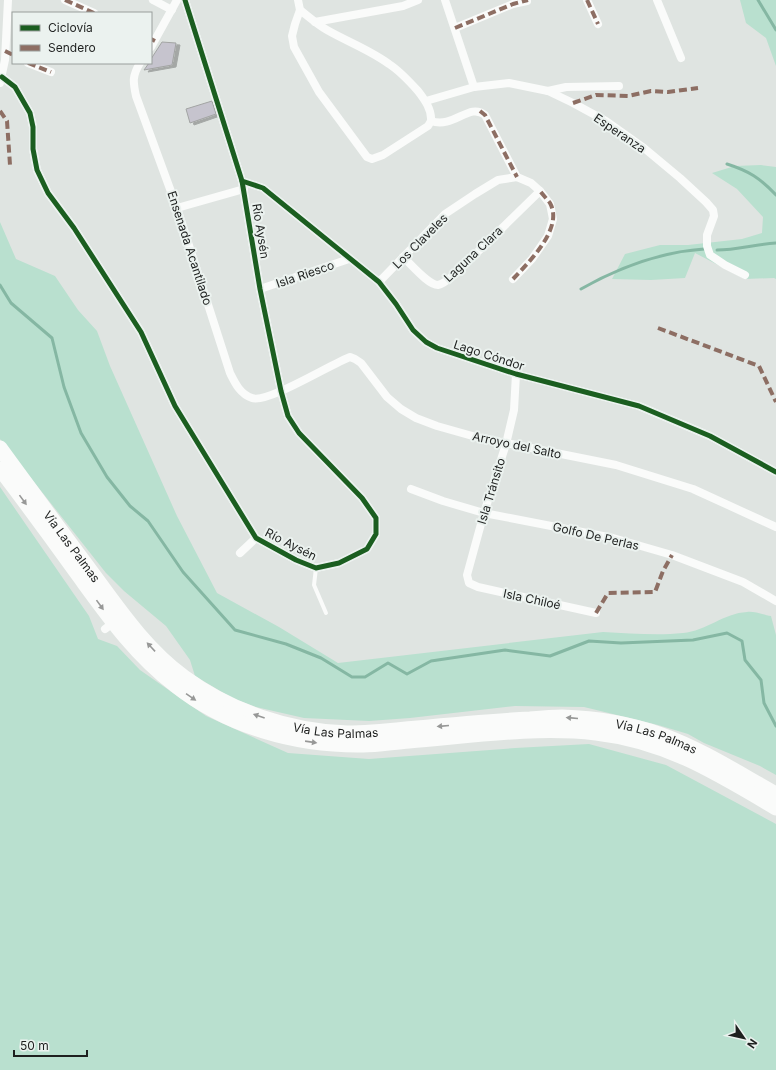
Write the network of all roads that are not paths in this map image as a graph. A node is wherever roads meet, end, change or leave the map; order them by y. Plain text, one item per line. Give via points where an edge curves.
1 (8, 0) edge
2 (65, 0) edge
3 (153, 0) edge
4 (177, 0) edge
5 (185, 0) edge
6 (298, 0) edge
7 (418, 0) edge
8 (445, 0) edge
9 (587, 0) edge
10 (657, 0) edge
11 (527, 1) edge
12 (172, 10) junction
13 (300, 10) junction
14 (92, 12) edge
15 (312, 20) junction
16 (598, 24) dead end
17 (455, 28) junction
18 (152, 42) edge
19 (3, 56) edge
20 (681, 58) dead end
21 (31, 64) edge
22 (139, 64) edge
23 (51, 72) dead end
24 (1, 80) edge
25 (619, 86) dead end
26 (474, 87) junction
27 (548, 91) junction
28 (426, 101) junction
29 (431, 121) junction
30 (517, 177) junction
31 (243, 185) junction
32 (540, 191) junction
33 (177, 208) junction
34 (403, 257) junction
35 (349, 259) junction
36 (745, 275) dead end
37 (513, 279) dead end
38 (379, 282) junction
39 (260, 289) junction
40 (516, 374) junction
41 (281, 391) junction
42 (506, 444) junction
43 (0, 448) edge
44 (0, 468) edge
45 (776, 472) edge
46 (411, 489) dead end
47 (484, 513) junction
48 (776, 528) edge
49 (256, 538) junction
50 (240, 553) dead end
51 (316, 568) junction
52 (469, 583) joint
53 (776, 601) edge
54 (326, 613) dead end
55 (596, 613) dead end
56 (734, 772) junction
57 (776, 788) edge
58 (776, 794) edge
59 (776, 808) edge

1 - 19 street
2 - 14 street
3 - 12 street
4 - 12 street
5 - 31 street, Río Aysén
6 - 13 street
7 - 15 street via 403,6
8 - 17 street
9 - 16 street
10 - 20 street
11 - 17 street via 513,4
12 - 18 street
13 - 15 street
13 - 29 street via 292,36 294,47 319,92 367,157 372,159 383,155 428,126
15 - 28 street via 390,64
17 - 26 street
19 - 24 street
21 - 23 street
22 - 33 street, Ensenada Acantilado via 134,72 136,96
24 - 49 street, Río Aysén via 15,87 30,113 37,170 48,193 74,228 141,332 175,406
25 - 27 street via 566,87
26 - 27 street, Esperanza via 509,83
26 - 28 street, Esperanza
27 - 36 street, Esperanza via 606,121 644,148 706,202 713,210 714,216 707,234 710,255
28 - 29 street via 432,116
29 - 30 street via 438,124 446,123 473,111 480,111 485,115
30 - 32 street via 531,183
30 - 34 street, Los Claveles via 498,180 445,214
31 - 33 street
31 - 35 street, Lago Cóndor via 263,188
31 - 39 street, Río Aysén
32 - 34 street, Laguna Clara via 446,282 438,285 430,283
32 - 37 street via 550,204 553,219 548,236 532,259
33 - 41 street, Ensenada Acantilado via 230,373 237,387 252,398 262,399
34 - 38 street, Los Claveles
35 - 38 street, Lago Cóndor
35 - 39 street, Isla Riesco
38 - 40 street, Lago Cóndor via 413,330 426,342
39 - 41 street, Río Aysén
40 - 42 street, Isla Tránsito via 514,410
40 - 45 street, Lago Cóndor via 639,406 710,436
41 - 42 street, Arroyo del Salto via 350,357 361,363 387,397 416,418
41 - 51 street, Río Aysén via 288,416 299,433 362,498 376,518 376,534 367,549 338,563
42 - 47 street, Isla Tránsito
42 - 48 street, Arroyo del Salto via 616,465 692,489
56 -> 43 highway, Vía Las Palmas via 666,737 611,722 562,717 348,733 286,724 231,705 182,676 153,650
44 -> 59 highway, Vía Las Palmas via 109,626 176,686 227,717 262,731 316,743 366,745 505,732 596,733 638,741 677,754
46 - 47 street, Golfo De Perlas
47 - 52 street, Isla Tránsito via 467,575
47 - 53 street, Golfo De Perlas via 613,538 672,555 743,582
49 - 50 street, Río Aysén
49 - 51 street, Río Aysén
51 - 54 lane via 314,585
52 - 55 street, Isla Chiloé
56 - 57 highway
56 - 58 highway, Vía Las Palmas

